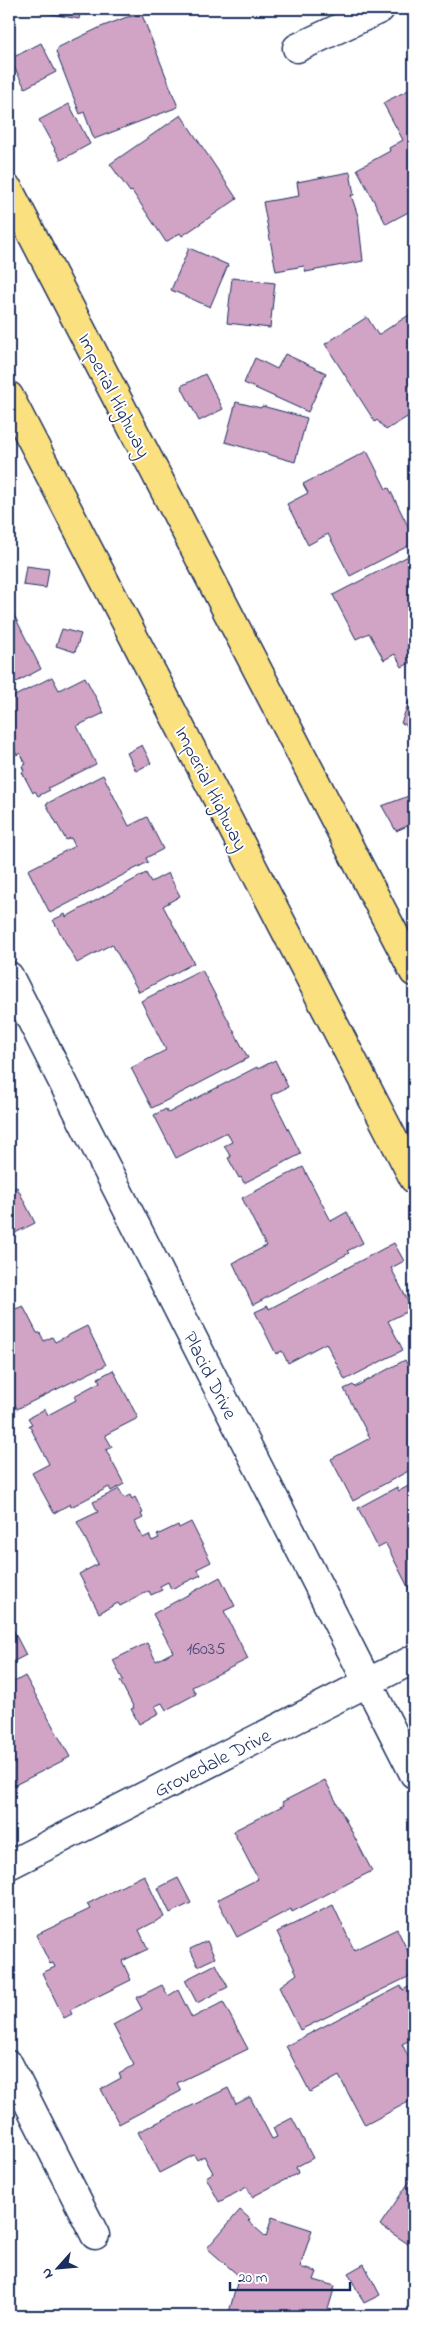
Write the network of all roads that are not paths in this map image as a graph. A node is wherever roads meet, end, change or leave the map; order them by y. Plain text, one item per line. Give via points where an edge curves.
1 (380, 9) edge
2 (296, 48) dead end
3 (9, 190) edge
4 (9, 396) edge
5 (414, 972) edge
6 (9, 976) edge
7 (414, 1179) edge
8 (414, 1659) edge
9 (368, 1683) junction
10 (414, 1774) edge
11 (9, 1866) edge
12 (9, 2065) edge
13 (96, 2235) dead end

1 - 2 street
3 - 5 main road, Imperial Highway
4 - 7 main road, Imperial Highway
6 - 9 street, Placid Drive
8 - 9 street, Grovedale Drive
9 - 10 street, Placid Drive
9 - 11 street, Grovedale Drive
12 - 13 street

